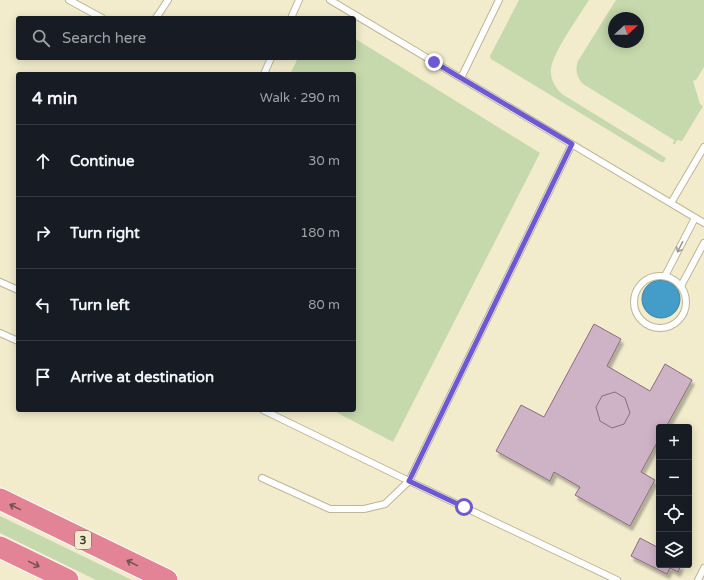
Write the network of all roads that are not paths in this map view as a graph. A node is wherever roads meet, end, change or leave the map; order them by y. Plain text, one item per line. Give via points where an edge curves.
1 (69, 0) edge
2 (168, 0) edge
3 (299, 0) edge
4 (330, 0) edge
5 (499, 0) edge
6 (98, 16) edge
7 (157, 16) edge
8 (292, 16) edge
9 (270, 60) edge
10 (265, 72) edge
11 (461, 78) junction
12 (572, 144) junction
13 (704, 147) edge
14 (671, 203) junction
15 (695, 218) junction
16 (704, 223) edge
17 (704, 243) edge
18 (665, 276) junction
19 (0, 282) edge
20 (681, 286) junction
21 (16, 289) edge
22 (0, 333) edge
23 (16, 340) edge
24 (267, 412) edge
25 (262, 478) dead end
26 (409, 481) junction
27 (0, 500) edge
28 (0, 547) edge
29 (704, 568) edge
30 (68, 580) edge
31 (167, 580) edge
32 (617, 580) edge
33 (698, 580) edge

1 - 6 lane
2 - 7 lane
3 - 8 lane
4 - 11 lane
5 - 11 lane
9 - 10 lane
11 - 12 lane
12 - 14 lane
12 - 26 lane
13 - 14 lane
14 - 15 lane
15 - 16 lane
15 -> 18 lane
17 - 20 lane
18 - 20 lane
18 - 20 lane via 654,276 645,280 635,294 636,311 646,324 662,328 678,322 686,308
19 - 21 lane
22 - 23 lane
24 - 26 lane
25 - 26 lane via 330,509 364,509 385,504
26 - 32 lane
31 -> 27 highway, 3
28 -> 30 highway
29 - 33 lane

